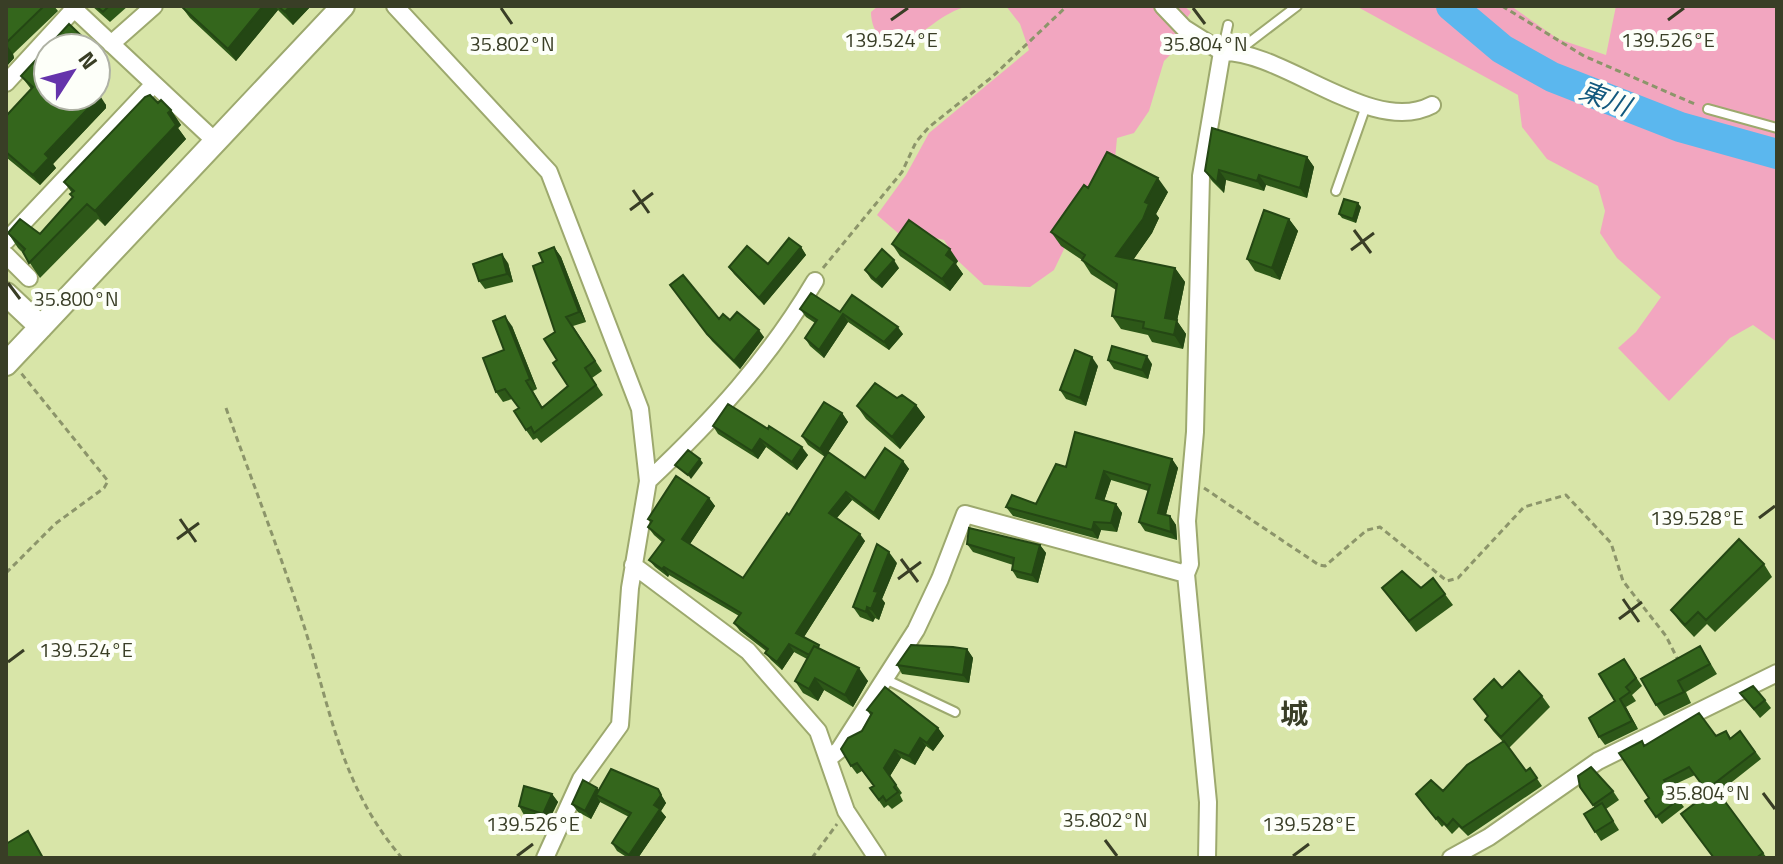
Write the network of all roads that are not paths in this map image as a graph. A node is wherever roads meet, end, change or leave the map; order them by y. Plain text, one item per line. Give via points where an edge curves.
1 (154, 6) edge
2 (343, 6) edge
3 (395, 6) edge
4 (1163, 6) edge
5 (1297, 6) edge
6 (72, 7) edge
7 (1228, 25) dead end
8 (98, 32) edge
9 (112, 43) edge
10 (112, 45) edge
11 (1230, 51) junction
12 (6, 83) edge
13 (153, 85) junction
14 (1366, 105) junction
15 (1432, 105) dead end
16 (1708, 109) road end
17 (1777, 128) edge
18 (215, 141) junction
19 (1336, 191) dead end
20 (6, 241) edge
21 (6, 255) edge
22 (29, 278) edge
23 (815, 281) road end
24 (6, 294) edge
25 (41, 327) junction
26 (8, 362) edge
27 (648, 481) junction
28 (633, 565) junction
29 (1186, 574) junction
30 (1777, 673) edge
31 (885, 679) junction
32 (955, 712) dead end
33 (829, 758) junction
34 (545, 858) edge
35 (877, 858) edge
36 (1207, 858) edge
37 (1451, 858) edge

1 - 9 street
2 - 18 street
3 - 27 street via 549,172 640,409
4 - 11 street via 1184,28
5 - 11 lane
6 - 8 street
6 - 12 street
7 - 11 lane
10 - 13 street
11 - 14 street
11 - 29 street via 1201,176
13 - 18 street
13 - 20 street
14 - 15 street via 1403,112
14 - 19 lane
16 - 17 lane
18 - 25 street
21 - 22 street
23 - 27 street via 755,372
24 - 25 street
25 - 26 street
27 - 28 street
28 - 33 street via 748,651 818,731
28 - 34 street via 620,725 581,779
29 - 31 street via 965,514 922,617
29 - 36 street via 1208,802
30 - 37 street via 1598,761
31 - 32 lane
31 - 33 street
33 - 35 street via 846,811

